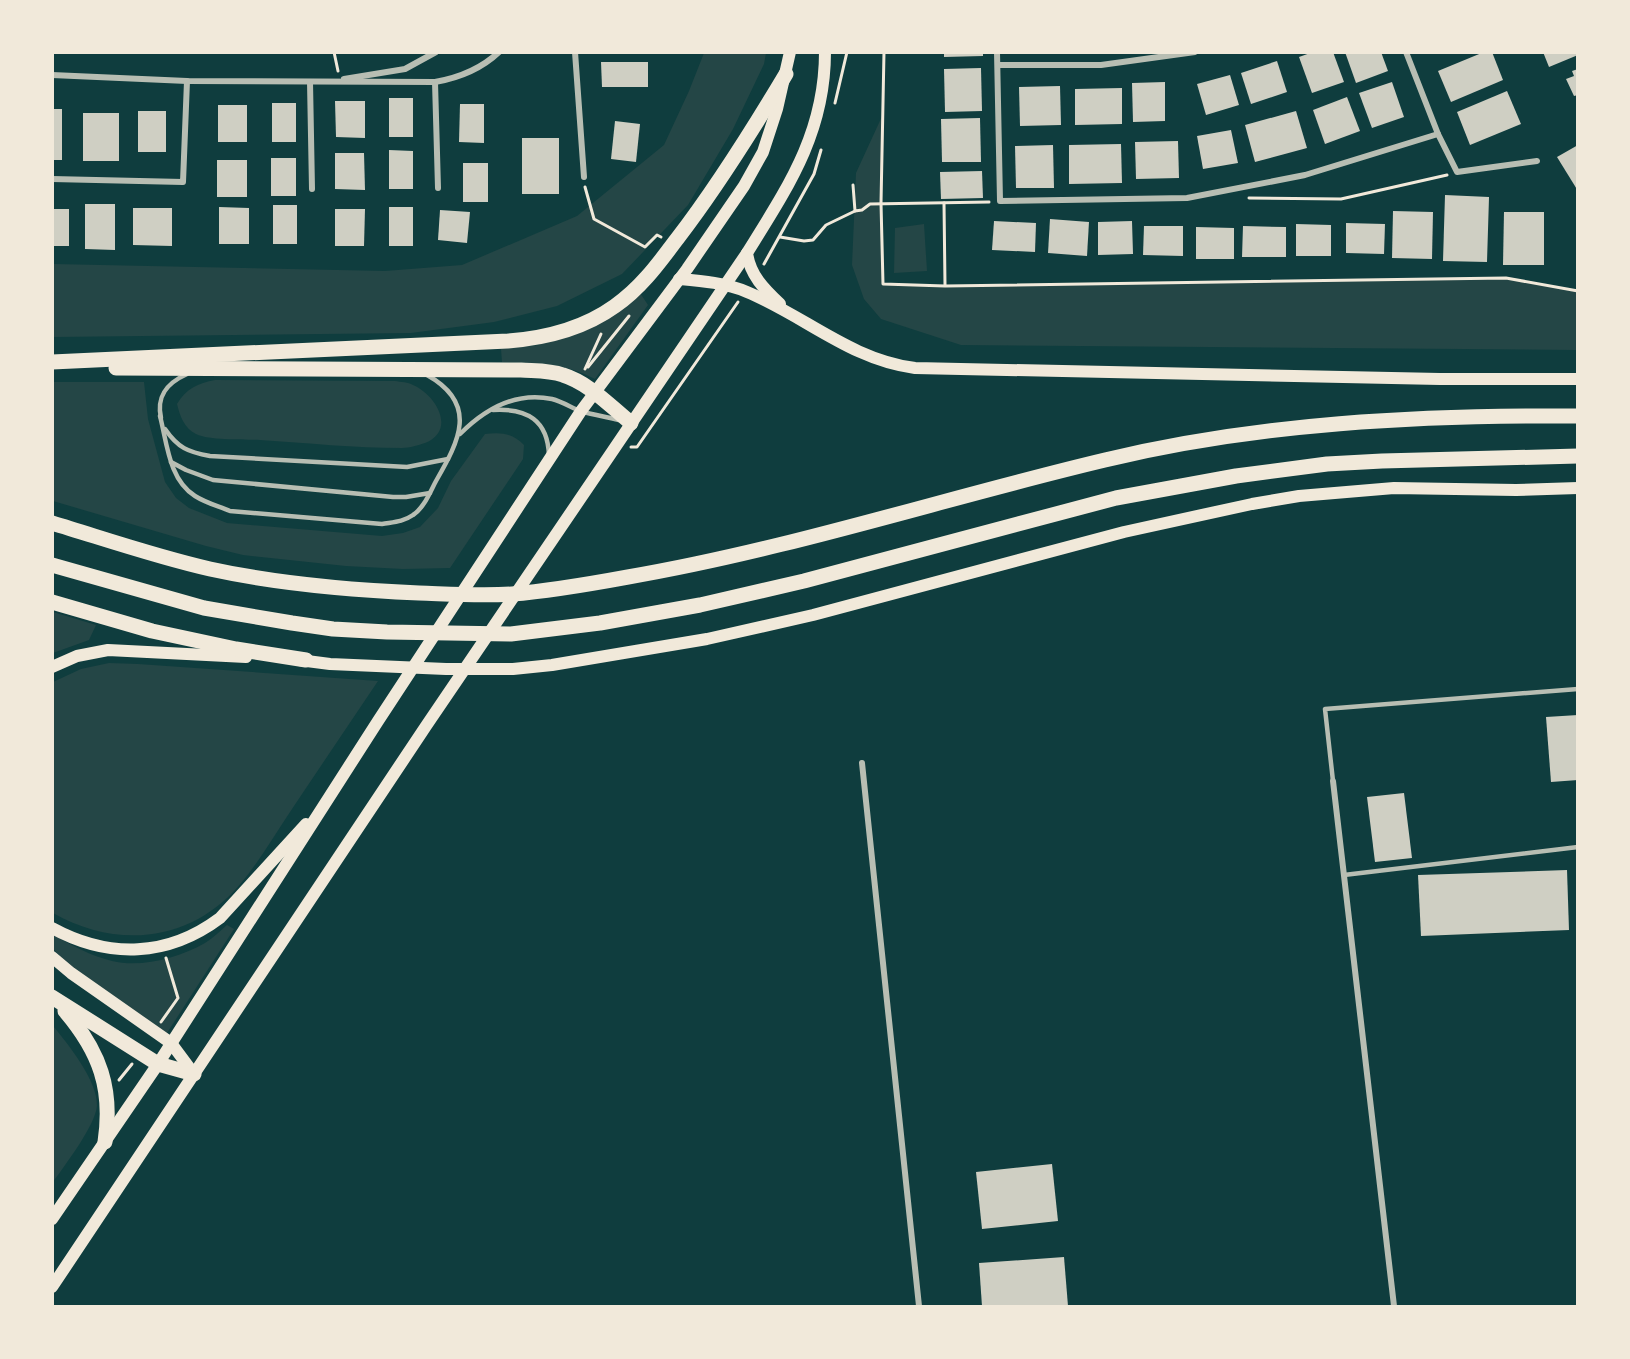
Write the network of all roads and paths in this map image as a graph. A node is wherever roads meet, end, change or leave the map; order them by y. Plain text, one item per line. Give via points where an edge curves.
1 (334, 52) edge
2 (436, 52) edge
3 (499, 52) edge
4 (576, 52) edge
5 (790, 52) edge
6 (825, 52) edge
7 (884, 52) edge
8 (997, 52) edge
9 (1196, 52) edge
10 (1406, 52) edge
11 (998, 65) junction
12 (786, 74) junction
13 (52, 75) edge
14 (339, 79) junction
15 (187, 81) junction
16 (310, 82) junction
17 (435, 82) junction
18 (1438, 134) junction
19 (1537, 161) dead end
20 (1457, 172) junction
21 (584, 177) joint
22 (52, 179) edge
23 (853, 185) dead end
24 (438, 188) dead end
25 (312, 189) dead end
26 (1246, 198) dead end
27 (1000, 201) junction
28 (881, 203) junction
29 (944, 203) junction
30 (855, 211) junction
31 (779, 237) dead end
32 (665, 239) dead end
33 (747, 253) junction
34 (679, 279) junction
35 (725, 286) junction
36 (945, 286) junction
37 (1578, 291) edge
38 (790, 312) junction
39 (605, 313) junction
40 (52, 362) edge
41 (52, 368) edge
42 (198, 369) junction
43 (417, 370) junction
44 (1578, 379) edge
45 (579, 381) junction
46 (595, 394) junction
47 (488, 410) junction
48 (581, 411) junction
49 (160, 416) junction
50 (1578, 416) edge
51 (631, 423) junction
52 (459, 435) junction
53 (1578, 456) edge
54 (448, 459) junction
55 (171, 462) junction
56 (547, 464) junction
57 (1578, 488) edge
58 (430, 493) junction
59 (52, 523) edge
60 (52, 565) edge
61 (52, 602) edge
62 (306, 660) junction
63 (52, 667) edge
64 (1578, 689) edge
65 (862, 762) dead end
66 (1333, 781) joint
67 (329, 798) junction
68 (1578, 847) edge
69 (1344, 875) junction
70 (52, 928) edge
71 (163, 947) junction
72 (52, 957) edge
73 (52, 998) edge
74 (154, 1031) junction
75 (171, 1043) junction
76 (139, 1053) junction
77 (158, 1064) junction
78 (194, 1074) junction
79 (105, 1085) junction
80 (105, 1142) junction
81 (52, 1219) edge
82 (52, 1287) edge
83 (919, 1306) edge
84 (1394, 1306) edge

1 - 14 path
2 - 14 street via 405,69
3 - 17 street via 470,72
4 - 21 street
5 - 12 main road
6 - 33 main road via 825,76 816,123 806,151
7 - 28 path
8 - 11 street
9 - 11 street via 1101,65
10 - 18 street
11 - 27 street
12 - 34 main road via 763,152
12 - 39 highway via 675,241 638,286
13 - 15 street
14 - 16 street
15 - 16 street
15 - 22 street via 183,182
16 - 17 street
16 - 25 street
17 - 24 street
18 - 20 street
18 - 27 street via 1305,175 1187,198
19 - 20 street
20 - 26 path via 1341,199
21 - 32 path via 594,219 645,247 657,235
23 - 30 path
27 - 29 path
28 - 29 path
28 - 30 path
28 - 36 path via 883,284
29 - 36 path
30 - 31 path via 826,225 813,240
33 - 35 main road
33 - 38 main road via 756,278
34 - 35 main road
34 - 46 main road
35 - 38 main road via 746,291
35 - 51 main road
36 - 37 path via 1506,278
38 - 44 main road via 864,355 915,368 1440,380
39 - 40 highway via 553,335 531,339
39 - 45 path via 608,318
41 - 42 highway
42 - 43 highway
42 - 49 lane via 170,383 161,395
43 - 45 highway via 547,372
43 - 52 lane via 434,379 457,405 462,420
45 - 46 highway
46 - 48 main road
46 - 51 highway
47 - 48 lane via 517,398 535,397 553,399
47 - 52 lane
47 - 56 lane via 505,409 532,416 546,438
48 - 51 lane
48 - 56 main road
49 - 54 lane via 175,442 190,452 210,456 407,467
49 - 55 lane
50 - 59 highway via 1323,424 1230,436 1107,459 795,543 692,566 509,594 388,592 298,584 212,569
51 - 78 main road
52 - 54 lane
53 - 60 highway via 1382,460 1236,476 1116,498 711,602 511,634 387,632 292,623 204,609
54 - 58 lane
55 - 58 lane via 213,480 393,497
55 - 58 lane via 185,489 230,511 382,524 413,515
56 - 67 main road
57 - 62 main road via 1394,488 1252,504 1124,532 803,618 697,641 552,665 446,669
61 - 62 highway via 152,631
62 - 63 main road via 125,649 92,652
64 - 66 lane via 1325,709
65 - 83 street
66 - 69 street
67 - 71 main road via 220,918 191,937
67 - 75 main road
68 - 69 lane
69 - 84 street
70 - 71 main road via 76,939 131,951
71 - 74 path via 178,998
72 - 74 main road
73 - 76 highway
73 - 79 highway via 87,1042
74 - 75 main road
75 - 77 main road
75 - 78 main road
76 - 77 highway
76 - 79 path via 121,1079
77 - 78 highway
77 - 80 main road
78 - 82 main road
79 - 80 highway via 109,1111
80 - 81 main road

